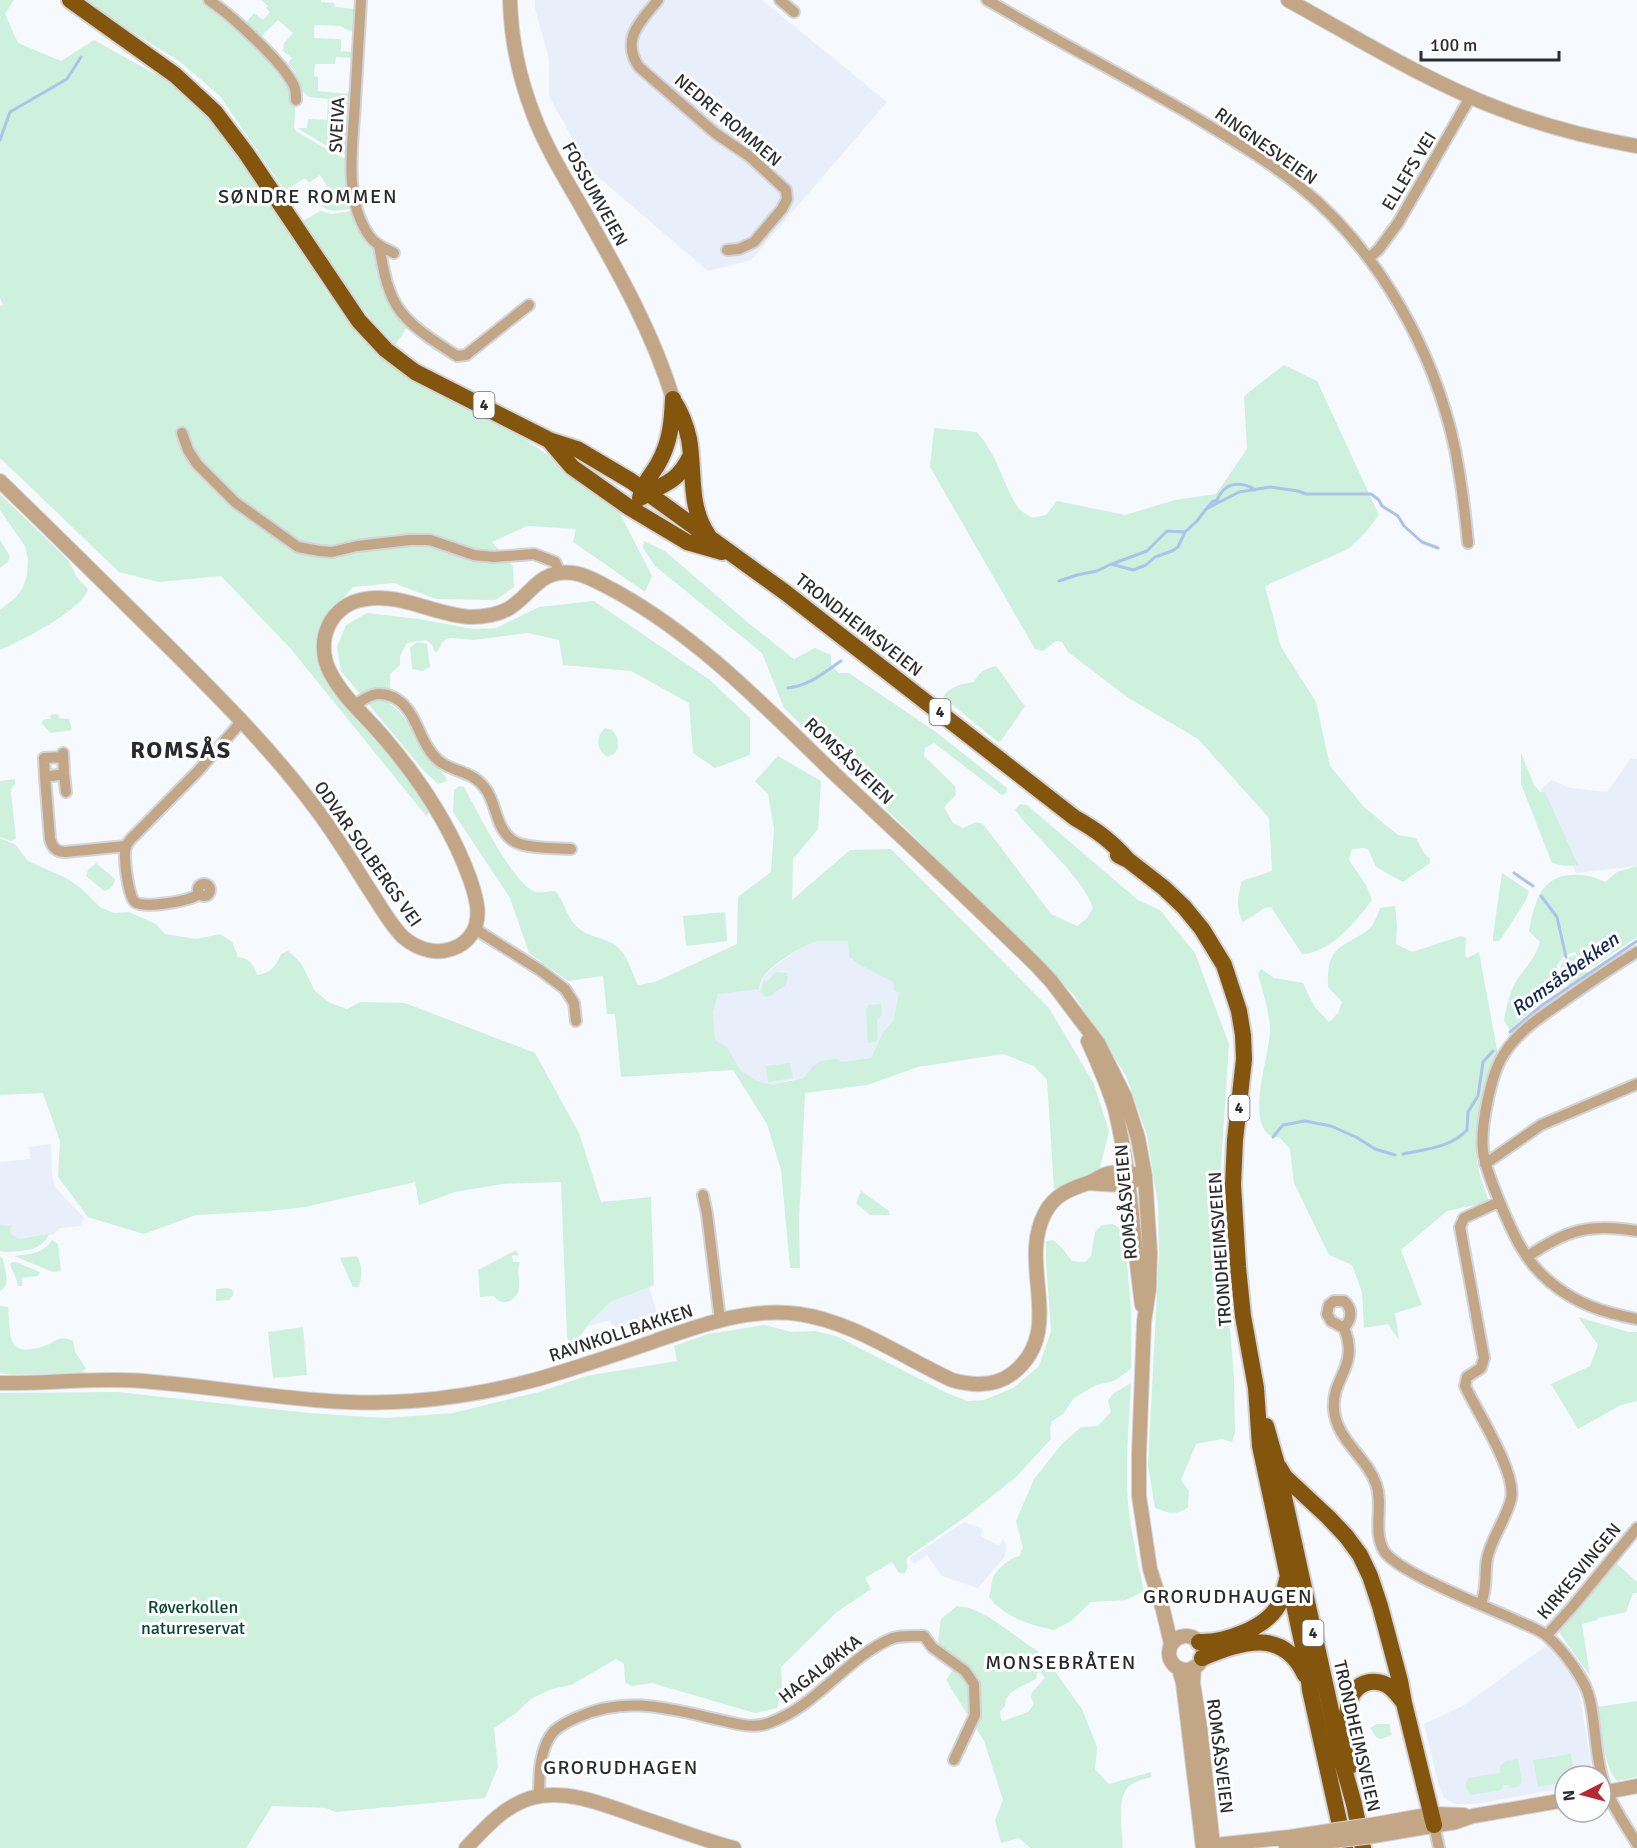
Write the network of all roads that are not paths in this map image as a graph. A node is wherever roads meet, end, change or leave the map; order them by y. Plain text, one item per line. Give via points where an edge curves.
1 (70, 0) edge
2 (209, 0) edge
3 (362, 0) edge
4 (510, 0) edge
5 (658, 0) edge
6 (780, 0) edge
7 (987, 0) edge
8 (1288, 0) edge
9 (794, 12) dead end
10 (1471, 96) junction
11 (296, 100) dead end
12 (1637, 146) edge
13 (379, 245) junction
14 (727, 250) dead end
15 (394, 253) dead end
16 (1369, 258) junction
17 (529, 305) dead end
18 (673, 399) junction
19 (182, 432) dead end
20 (549, 440) junction
21 (690, 457) junction
22 (0, 481) edge
23 (643, 494) junction
24 (711, 540) junction
25 (1468, 543) dead end
26 (731, 553) junction
27 (560, 573) junction
28 (355, 705) junction
29 (242, 721) junction
30 (64, 774) junction
31 (45, 777) junction
32 (66, 792) dead end
33 (126, 846) junction
34 (571, 849) dead end
35 (199, 894) dead end
36 (475, 928) junction
37 (1637, 952) edge
38 (576, 1021) dead end
39 (1080, 1021) junction
40 (1637, 1084) edge
41 (1485, 1164) junction
42 (1145, 1176) junction
43 (1127, 1178) junction
44 (703, 1195) dead end
45 (1499, 1202) junction
46 (1637, 1231) edge
47 (1527, 1257) junction
48 (1637, 1319) edge
49 (720, 1320) junction
50 (1144, 1322) junction
51 (1344, 1328) dead end
52 (0, 1383) edge
53 (1256, 1388) junction
54 (1276, 1461) junction
55 (1637, 1528) edge
56 (1288, 1575) junction
57 (1481, 1604) junction
58 (1163, 1610) junction
59 (1546, 1635) junction
60 (1171, 1644) junction
61 (1195, 1651) junction
62 (1179, 1669) junction
63 (1310, 1690) junction
64 (1404, 1703) junction
65 (954, 1760) dead end
66 (1600, 1764) edge
67 (1637, 1786) edge
68 (1613, 1791) edge
69 (539, 1797) junction
70 (1553, 1802) edge
71 (1354, 1804) junction
72 (1613, 1806) edge
73 (1434, 1823) junction
74 (1369, 1836) edge
75 (1324, 1837) junction
76 (1637, 1844) edge
77 (471, 1846) edge
78 (1206, 1847) edge
79 (734, 1848) edge
80 (1266, 1848) edge
81 (1345, 1848) edge
82 (1439, 1848) edge

1 - 20 highway, TRONDHEIMSVEIEN / 4 via 175,75 215,112 360,321 381,345 416,372
2 - 11 street via 276,62 294,87
3 - 13 street, SVEIVA via 352,169 358,210 369,235
4 - 18 street, FOSSUMVEIEN via 516,56 534,118 633,300
5 - 14 street, NEDRE ROMMEN via 633,34 633,58 639,67 786,190 782,209 754,242
6 - 9 street
7 - 16 street, RINGNESVEIEN via 1269,163 1324,209
8 - 10 street
10 - 12 street via 1559,129
10 - 16 street, ELLEFS VEI via 1398,223
13 - 15 street, SVEIVA
13 - 17 street, SVEIVA via 388,287 401,312 460,357
16 - 25 street, RINGNESVEIEN via 1404,314 1438,391 1456,458
18 - 21 highway via 686,427
18 - 23 highway via 666,448
19 - 27 street via 196,464 235,502 298,546 332,552 430,540 474,555 534,554 555,562
20 - 23 highway, TRONDHEIMSVEIEN / 4 via 577,449
20 - 26 highway, TRONDHEIMSVEIEN / 4 via 572,467 630,508 687,542
21 - 23 highway via 676,478
21 - 24 highway via 694,501
22 - 29 street, ODVAR SOLBERGS VEI
23 - 24 highway, TRONDHEIMSVEIEN / 4
24 - 26 highway, TRONDHEIMSVEIEN / 4
26 - 53 highway, TRONDHEIMSVEIEN / 4 via 1075,818 1103,835 1175,898 1202,929 1224,965 1237,1001 1243,1035 1234,1154 1235,1224 1243,1316
27 - 28 street via 545,577 510,608 485,616 458,615 380,597 348,604 327,627 323,649 329,671
27 - 39 street, ROMSÅSVEIEN via 578,574 637,603 723,667 1022,951 1051,981
28 - 34 street via 374,694 398,700 436,758 469,774 486,790 501,826 512,840
28 - 36 street via 409,768 452,837 474,891 478,910
29 - 33 street
29 - 36 street, ODVAR SOLBERGS VEI via 333,832 401,936 420,948 442,951 464,942
30 - 31 street
30 - 31 street via 63,755 44,758
30 - 32 street
31 - 33 street via 50,839 56,850
33 - 35 street via 130,894 136,903 187,900
36 - 38 street via 565,989 572,998
37 - 41 street via 1533,1022 1502,1056 1487,1104 1482,1149
39 - 42 street, ROMSÅSVEIEN via 1098,1043 1125,1097
39 - 43 street, ROMSÅSVEIEN via 1114,1106
40 - 41 street via 1541,1125
41 - 45 street
42 - 43 street, RAVNKOLLBAKKEN
42 - 50 street, ROMSÅSVEIEN via 1150,1262
43 - 49 street, RAVNKOLLBAKKEN via 1105,1174 1065,1192 1045,1213 1036,1238 1036,1343 1021,1366 1000,1380 977,1385 952,1380 852,1330 815,1317 760,1313
43 - 50 street, ROMSÅSVEIEN
44 - 49 street
45 - 47 street
45 - 57 street via 1468,1215 1460,1227 1484,1358 1481,1368 1467,1377 1465,1386 1486,1424 1512,1492 1487,1558 1486,1590
46 - 47 street via 1614,1227 1570,1232
47 - 48 street via 1548,1281 1581,1303
49 - 52 street, RAVNKOLLBAKKEN via 536,1380 468,1395 413,1401 303,1400 129,1380
50 - 58 street, ROMSÅSVEIEN via 1139,1496 1153,1584
51 - 57 street via 1350,1352 1335,1394 1335,1418 1344,1439 1376,1485 1382,1547 1406,1568
53 - 54 highway, TRONDHEIMSVEIEN / 4
53 - 56 highway, TRONDHEIMSVEIEN / 4 via 1260,1446
54 - 64 highway via 1285,1477 1346,1536 1366,1567
54 - 71 highway, TRONDHEIMSVEIEN / 4
55 - 59 street, KIRKESVINGEN
56 - 61 highway via 1281,1602 1269,1618 1243,1633 1213,1641
56 - 63 highway, TRONDHEIMSVEIEN / 4
57 - 59 street
58 - 60 street, ROMSÅSVEIEN
58 - 61 street, ROMSÅSVEIEN
59 - 66 street via 1581,1678 1590,1698
60 - 61 street via 1176,1638
60 - 62 street, ROMSÅSVEIEN via 1170,1660
61 - 62 street via 1185,1670
61 - 63 highway via 1274,1643 1292,1654
61 - 78 street, ROMSÅSVEIEN via 1193,1683 1200,1727
62 - 78 street, ROMSÅSVEIEN
63 - 81 highway, TRONDHEIMSVEIEN / 4
64 - 71 highway via 1392,1688 1378,1682 1361,1686 1352,1697 1346,1722
64 - 73 highway
65 - 69 street, HAGALØKKA via 975,1715 974,1684 924,1636 910,1636 894,1638 877,1647 802,1708 766,1725 739,1724 654,1706 628,1704 596,1709 555,1731 541,1763
67 - 68 street
69 - 77 street via 512,1807 489,1824
69 - 79 street via 582,1799
70 - 73 street
71 - 74 highway, TRONDHEIMSVEIEN / 4
72 - 76 street
73 - 74 street
73 - 82 street
74 - 75 street, bridge
75 - 78 street
75 - 80 street

